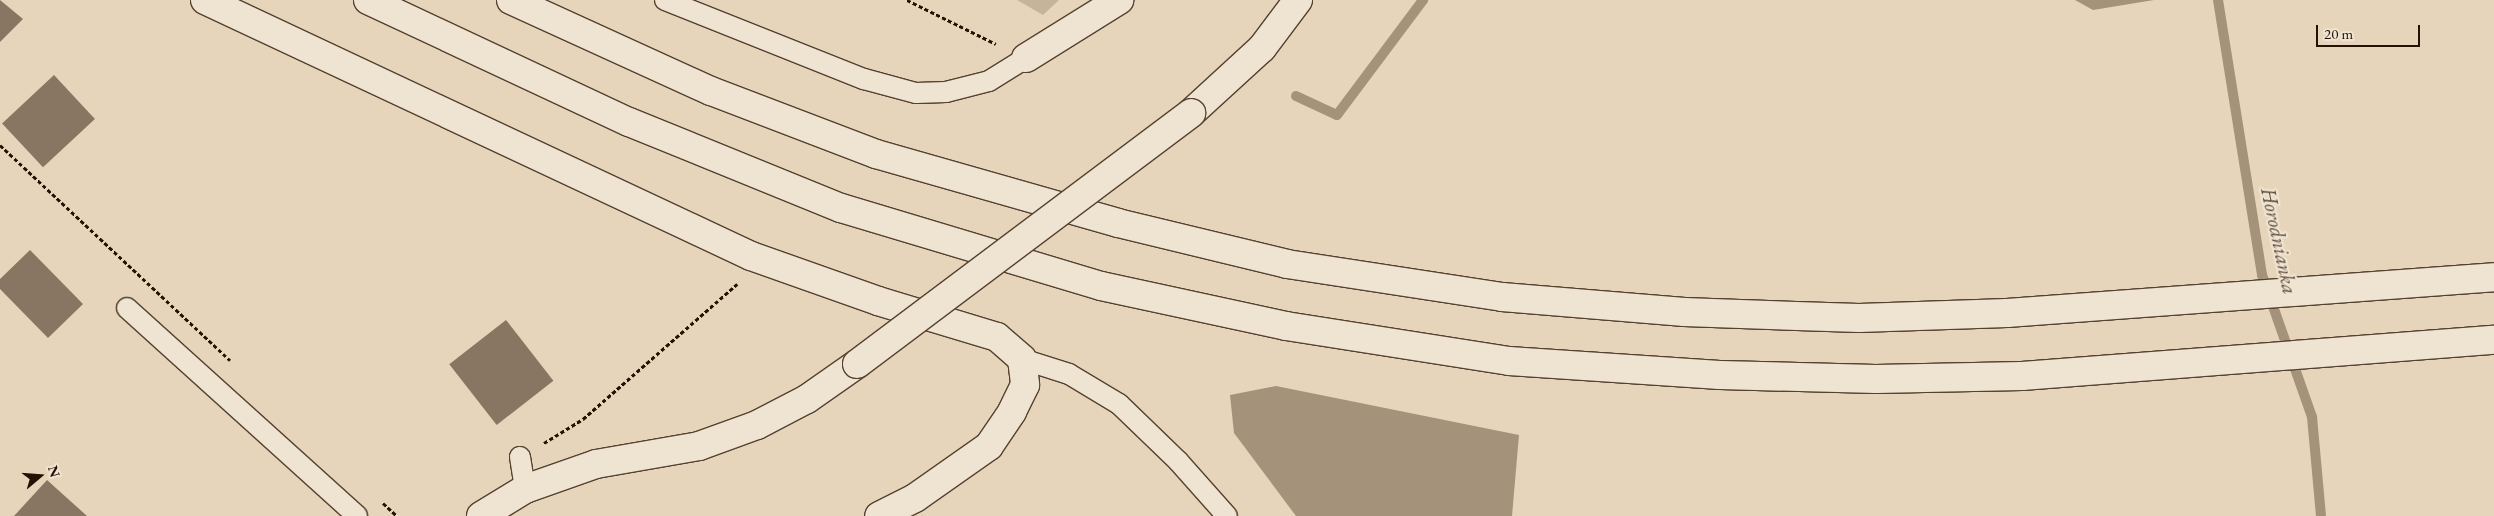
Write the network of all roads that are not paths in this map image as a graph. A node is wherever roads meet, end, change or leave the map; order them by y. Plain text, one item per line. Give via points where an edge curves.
1 (205, 0) edge
2 (368, 0) edge
3 (511, 0) edge
4 (665, 0) edge
5 (1119, 0) edge
6 (1298, 0) edge
7 (1026, 58) joint
8 (2494, 276) edge
9 (127, 308) dead end
10 (2494, 340) edge
11 (1022, 358) junction
12 (520, 457) road end
13 (525, 490) junction
14 (484, 515) edge
15 (357, 516) edge
16 (879, 516) edge
17 (1227, 516) edge

1 - 11 main road via 751,256 878,302 997,337
2 - 10 main road via 629,122 841,208 1101,286 1286,326 1509,361 1720,375 1876,378 2012,376
3 - 8 main road via 711,91 876,154 1118,223 1287,264 1502,297 1684,312 1859,318 2008,313
4 - 7 lane via 864,79 916,92 946,92 989,81
5 - 7 main road
6 - 13 main road, bridge via 1262,48 1191,113 807,399 757,425 699,446 596,464
9 - 15 lane
11 - 16 main road via 1026,385 989,446 916,498
11 - 17 lane via 1069,374 1119,404 1179,462
12 - 13 lane
13 - 14 main road

